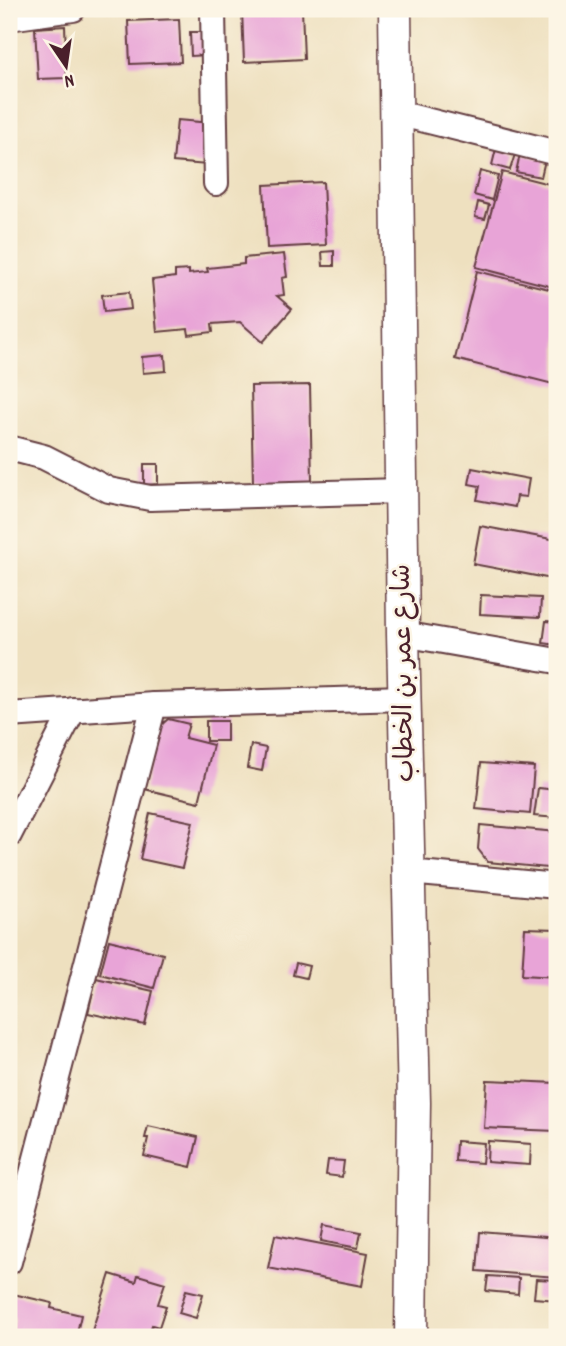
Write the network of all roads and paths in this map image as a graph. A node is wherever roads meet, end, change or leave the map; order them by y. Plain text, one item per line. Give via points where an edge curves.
1 (73, 9) edge
2 (213, 9) edge
3 (395, 9) edge
4 (9, 18) edge
5 (397, 113) junction
6 (557, 153) edge
7 (216, 183) dead end
8 (9, 447) edge
9 (402, 491) junction
10 (403, 634) junction
11 (557, 661) edge
12 (405, 698) junction
13 (154, 705) junction
14 (73, 710) junction
15 (9, 715) edge
16 (9, 835) edge
17 (409, 872) junction
18 (557, 887) edge
19 (9, 1262) edge
20 (411, 1337) edge

1 - 4 lane
2 - 7 lane
3 - 5 main road, شارع عمر بن الخطاب
5 - 6 lane
5 - 9 main road, شارع عمر بن الخطاب
8 - 9 lane via 44,457 109,490 150,498
9 - 10 main road, شارع عمر بن الخطاب
10 - 11 lane
10 - 12 main road, شارع عمر بن الخطاب
12 - 13 lane
12 - 17 main road, شارع عمر بن الخطاب
13 - 14 lane
13 - 19 lane
14 - 15 lane
14 - 16 lane
17 - 18 lane
17 - 20 main road, شارع عمر بن الخطاب via 414,1103

